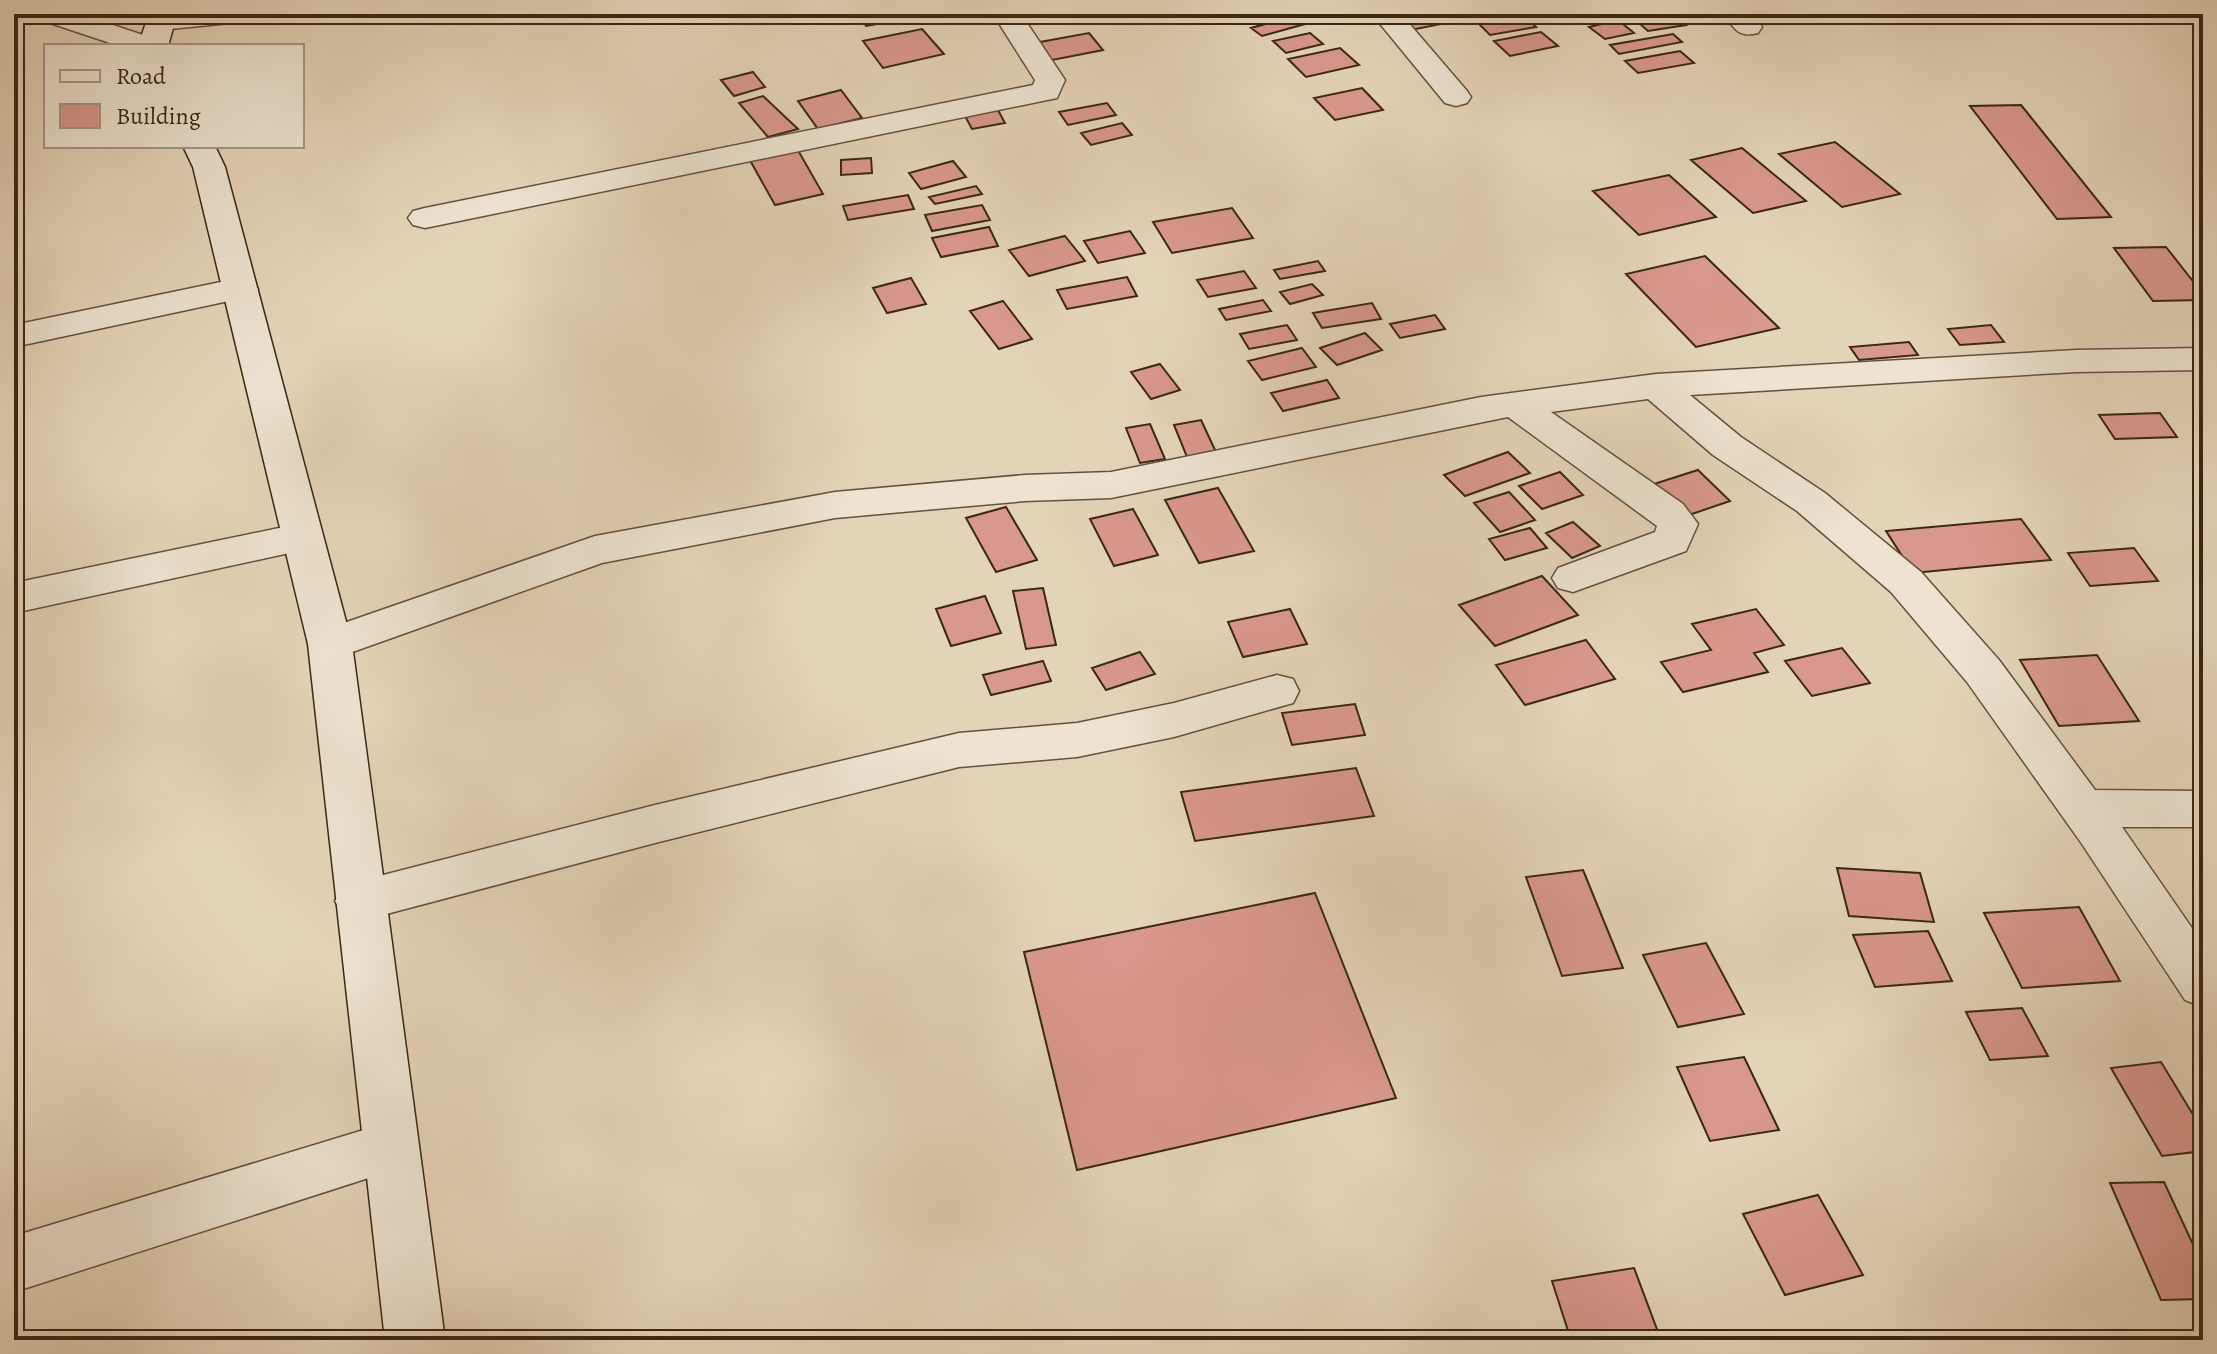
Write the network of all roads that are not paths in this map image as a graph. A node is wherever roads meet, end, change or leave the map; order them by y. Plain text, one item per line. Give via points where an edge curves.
1 (51, 14) edge
2 (230, 14) edge
3 (1007, 14) edge
4 (1386, 14) edge
5 (156, 32) edge
6 (1456, 97) dead end
7 (200, 148) edge
8 (425, 218) dead end
9 (240, 289) junction
10 (14, 336) edge
11 (2203, 359) edge
12 (1656, 386) junction
13 (1515, 404) junction
14 (303, 537) junction
15 (1573, 578) dead end
16 (14, 598) edge
17 (330, 644) junction
18 (1277, 691) dead end
19 (2082, 808) junction
20 (2203, 809) edge
21 (360, 901) junction
22 (2203, 985) edge
23 (390, 1147) junction
24 (14, 1264) edge
25 (415, 1340) edge

1 - 5 street
2 - 5 street
3 - 8 street via 1050,80 1046,92
4 - 6 street
7 - 9 street
9 - 10 street
9 - 14 street
11 - 12 street via 2076,361
12 - 13 street
12 - 19 street via 1727,446 1811,502 1906,582 1983,671
13 - 15 street via 1678,524 1672,541
13 - 17 street via 1111,485 835,505 595,550
14 - 16 street
14 - 17 street
17 - 21 street
18 - 21 street via 1077,740 959,750
19 - 20 street
19 - 22 street
21 - 23 street
23 - 24 street
23 - 25 street

